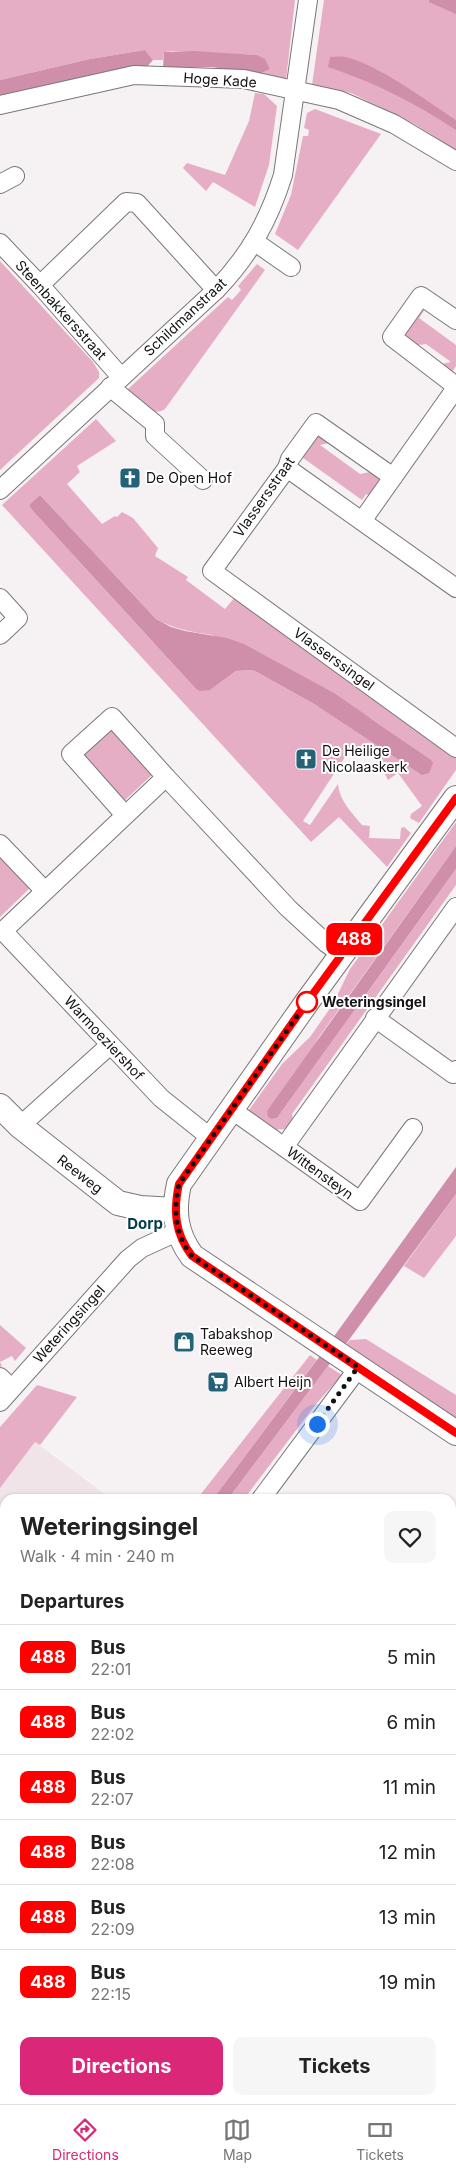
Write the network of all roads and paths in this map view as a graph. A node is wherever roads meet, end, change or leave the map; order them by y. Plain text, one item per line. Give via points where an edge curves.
1 (308, 0) edge
2 (294, 90) junction
3 (0, 105) edge
4 (456, 161) edge
5 (254, 242) junction
6 (0, 243) edge
7 (291, 267) dead end
8 (40, 285) junction
9 (216, 290) junction
10 (456, 320) edge
11 (115, 382) junction
12 (456, 387) edge
13 (287, 468) junction
14 (393, 477) junction
15 (203, 480) dead end
16 (0, 490) edge
17 (362, 522) junction
18 (212, 571) joint
19 (456, 588) edge
20 (0, 598) edge
21 (0, 635) edge
22 (456, 748) edge
23 (166, 777) junction
24 (456, 798) edge
25 (125, 815) junction
26 (0, 844) edge
27 (45, 891) junction
28 (456, 907) edge
29 (2, 929) edge
30 (342, 955) junction
31 (375, 1018) junction
32 (110, 1045) junction
33 (456, 1070) edge
34 (0, 1106) edge
35 (232, 1110) junction
36 (20, 1126) junction
37 (413, 1128) dead end
38 (211, 1138) junction
39 (284, 1147) junction
40 (177, 1221) junction
41 (341, 1356) junction
42 (6, 1382) edge
43 (0, 1402) edge
44 (456, 1433) edge
45 (264, 1494) edge

1 - 2 street, Schildmanstraat
2 - 3 street, Hoge Kade via 244,80 134,75
2 - 4 street, Hoge Kade via 339,100 368,112
2 - 5 street, Schildmanstraat via 283,175
5 - 7 street
5 - 9 street, Schildmanstraat via 237,268
6 - 8 street, Steenbakkersstraat
8 - 9 street via 126,202 132,202
8 - 11 street, Steenbakkersstraat
9 - 11 street, Schildmanstraat
10 - 12 street via 422,296 392,337
11 - 15 street via 155,424 155,436
11 - 16 street, Schildmanstraat
12 - 14 street
13 - 14 street, Vlassersstraat via 316,423
13 - 17 street
13 - 18 street, Vlassersstraat
14 - 17 street
17 - 19 street
18 - 22 street, Vlasserssingel
20 - 21 street via 18,618
23 - 25 street, Warmoeziershof
23 - 25 street via 112,717 71,754
23 - 30 street via 288,908
24 - 30 main road
25 - 27 street, Warmoeziershof
26 - 27 street
27 - 29 street, Warmoeziershof
28 - 31 street
29 - 32 street, Warmoeziershof
30 - 35 main road
31 - 33 street via 453,1074
31 - 39 street
32 - 36 street
32 - 38 street, Warmoeziershof via 161,1098
34 - 36 main road, Reeweg
35 - 38 main road
35 - 39 street, Wittensteyn
36 - 40 main road, Reeweg via 118,1203
37 - 39 street, Wittensteyn via 360,1201
38 - 40 main road via 179,1184
40 - 41 main road via 183,1244 192,1256
40 - 42 street, Weteringsingel via 128,1259
41 - 44 main road
41 - 45 street
42 - 43 street, Weteringsingel

